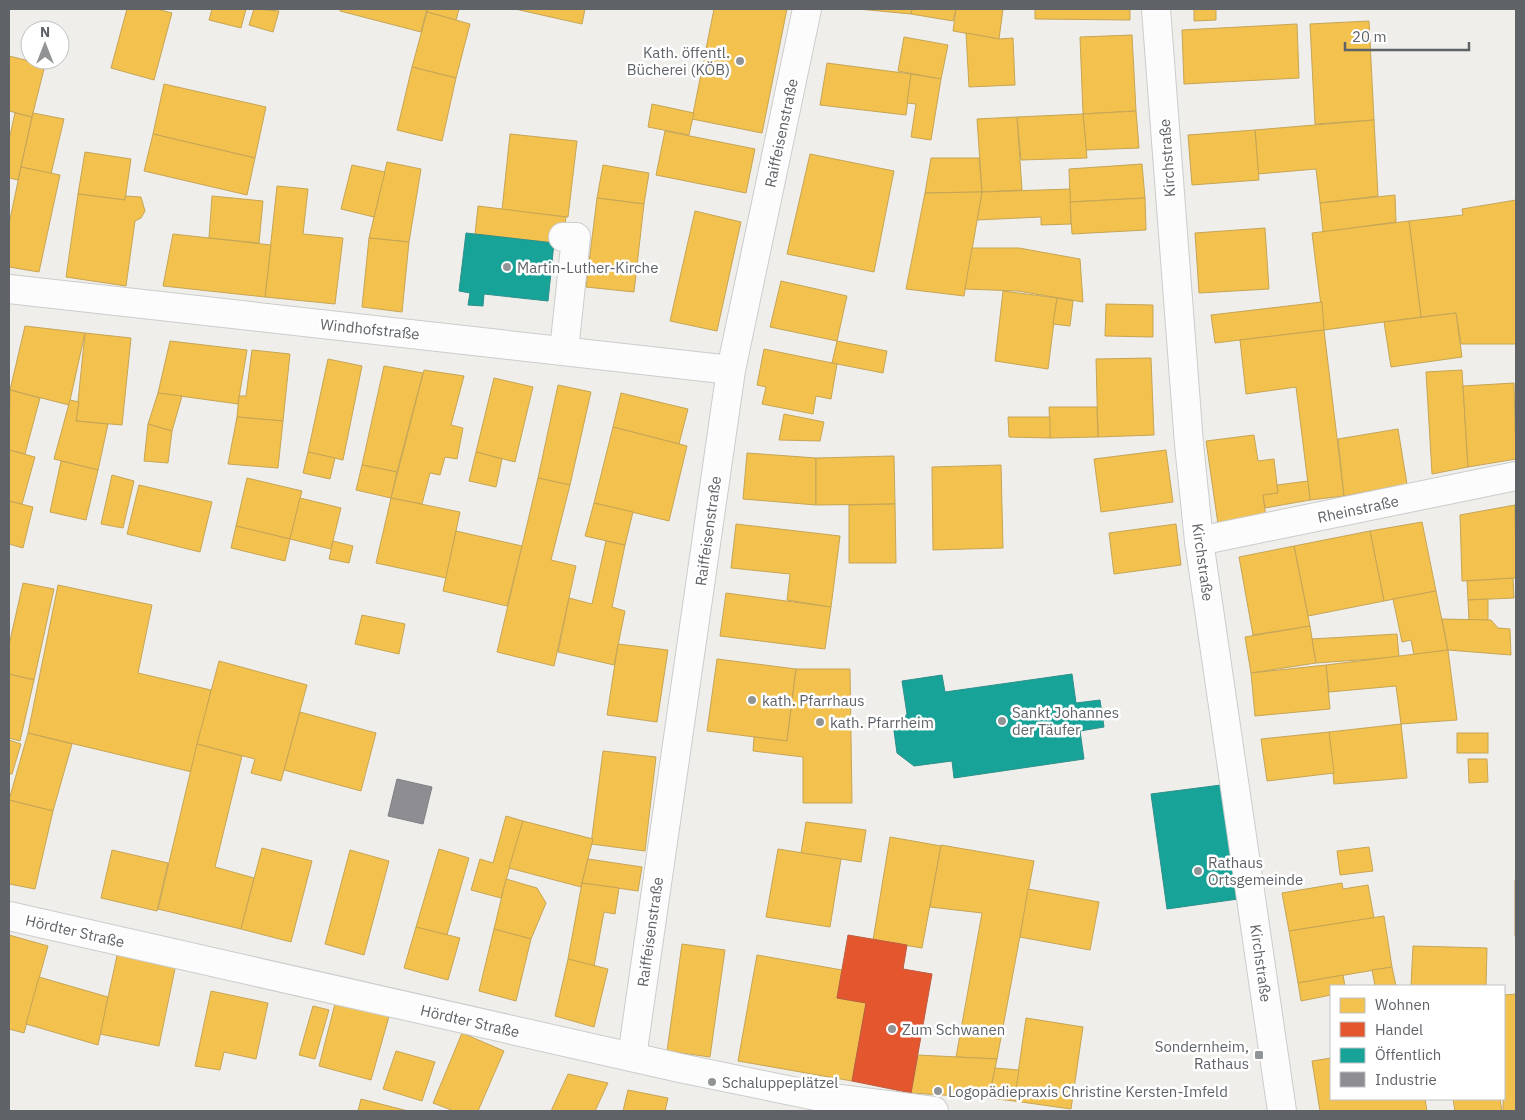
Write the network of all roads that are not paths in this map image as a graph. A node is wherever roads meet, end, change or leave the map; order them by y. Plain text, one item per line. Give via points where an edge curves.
1 (807, 9) edge
2 (1156, 9) edge
3 (563, 237) dead end
4 (9, 289) edge
5 (564, 351) junction
6 (730, 370) junction
7 (1516, 476) edge
8 (1199, 542) junction
9 (9, 916) edge
10 (632, 1057) junction
11 (816, 1096) junction
12 (790, 1111) edge
13 (934, 1111) edge
14 (1282, 1111) edge

1 - 6 street, Raiffeisenstraße
2 - 8 street, Kirchstraße
3 - 5 street via 576,237
4 - 5 street, Windhofstraße
5 - 6 street, Windhofstraße
6 - 10 street, Raiffeisenstraße
7 - 8 street, Rheinstraße
8 - 14 street, Kirchstraße
9 - 10 street, Hördter Straße
10 - 11 street, Hördter Straße
11 - 12 street
11 - 13 street, Hördter Straße

